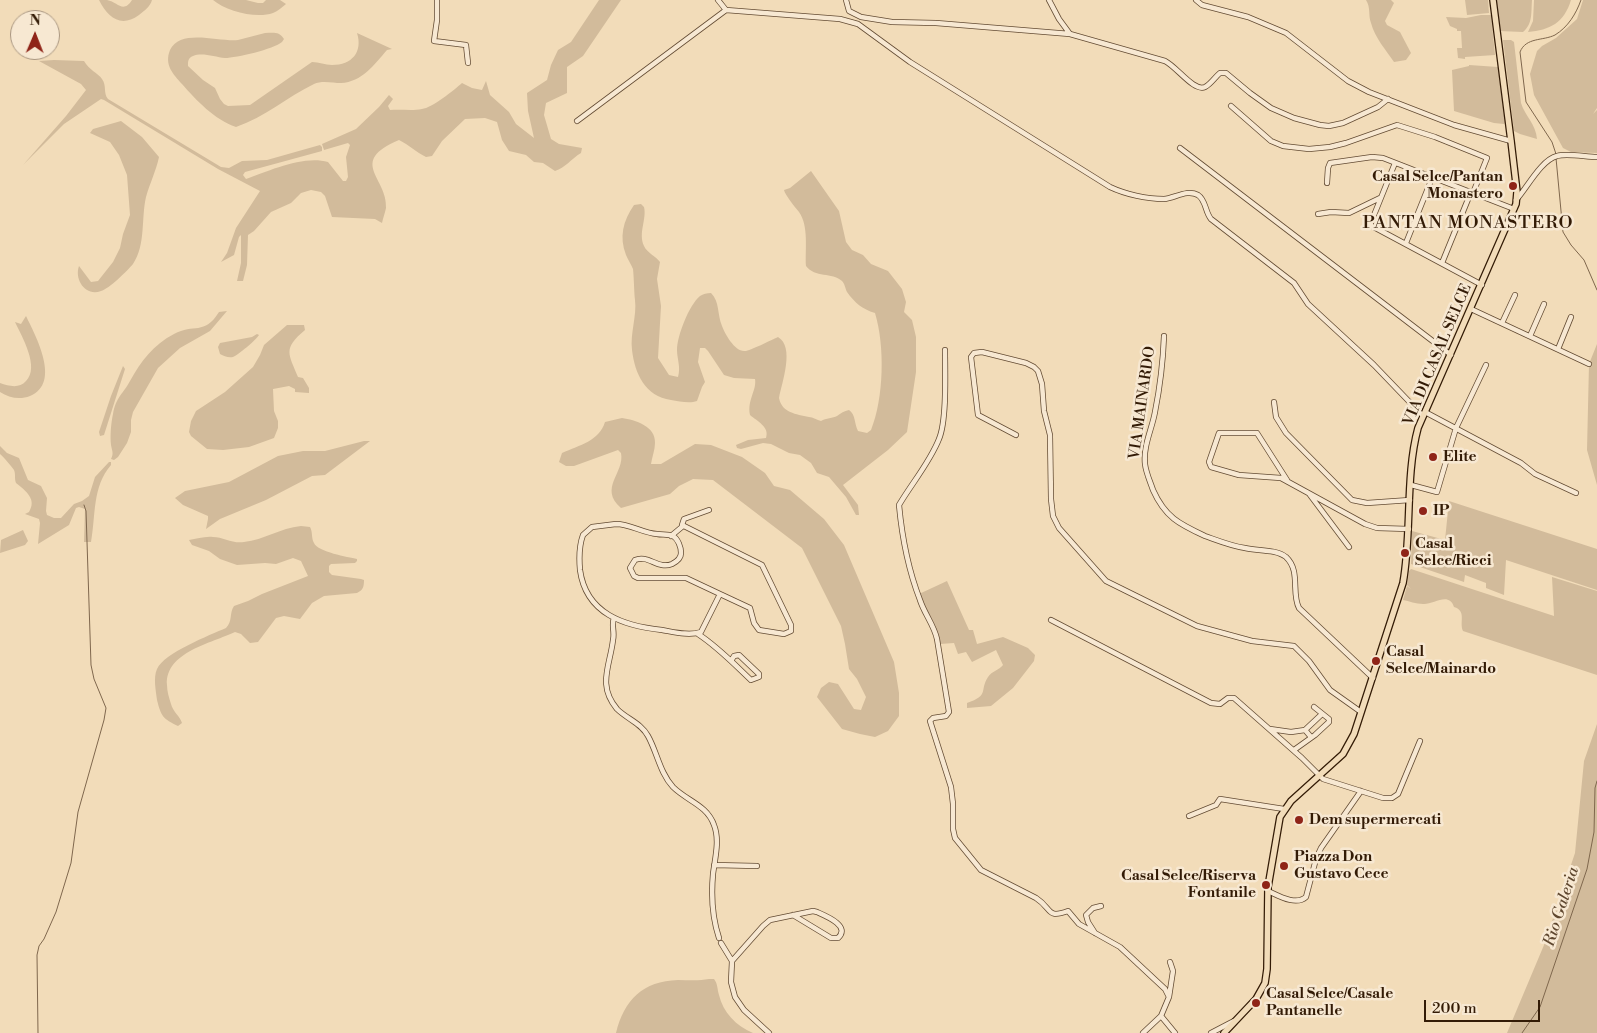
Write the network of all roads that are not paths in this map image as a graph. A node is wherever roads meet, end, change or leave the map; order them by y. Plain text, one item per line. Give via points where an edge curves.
1 (437, 0) edge
2 (718, 0) edge
3 (846, 0) edge
4 (1049, 0) edge
5 (1196, 0) edge
6 (1493, 0) edge
7 (726, 10) junction
8 (859, 16) junction
9 (855, 23) junction
10 (1070, 34) junction
11 (468, 63) dead end
12 (1388, 100) junction
13 (1230, 106) dead end
14 (577, 121) dead end
15 (1511, 141) junction
16 (1180, 148) dead end
17 (1597, 157) edge
18 (1395, 163) junction
19 (1432, 178) junction
20 (1327, 183) dead end
21 (1472, 193) junction
22 (1381, 197) junction
23 (1516, 200) junction
24 (1514, 209) junction
25 (1318, 214) dead end
26 (1406, 243) junction
27 (1442, 263) junction
28 (1482, 284) junction
29 (1515, 295) dead end
30 (1544, 304) dead end
31 (1471, 309) junction
32 (1571, 317) dead end
33 (1502, 324) junction
34 (1164, 336) dead end
35 (1530, 336) junction
36 (1558, 349) junction
37 (945, 350) dead end
38 (1451, 355) junction
39 (1589, 364) dead end
40 (1486, 365) dead end
41 (1274, 402) dead end
42 (1424, 414) junction
43 (1456, 428) junction
44 (1016, 435) dead end
45 (1287, 480) junction
46 (1411, 485) junction
47 (1576, 493) dead end
48 (1310, 494) junction
49 (1410, 500) junction
50 (709, 510) dead end
51 (683, 526) junction
52 (1408, 530) junction
53 (671, 536) junction
54 (1349, 547) dead end
55 (720, 594) junction
56 (614, 618) junction
57 (1051, 620) dead end
58 (698, 634) junction
59 (731, 661) junction
60 (1373, 678) junction
61 (1314, 707) dead end
62 (1361, 712) junction
63 (1322, 714) junction
64 (1269, 728) junction
65 (1305, 730) junction
66 (1310, 737) junction
67 (1420, 740) dead end
68 (1294, 750) junction
69 (1320, 775) junction
70 (1361, 791) junction
71 (1284, 809) junction
72 (1189, 816) dead end
73 (714, 864) junction
74 (758, 866) dead end
75 (1268, 891) junction
76 (1101, 906) dead end
77 (793, 915) junction
78 (1098, 936) junction
79 (732, 961) junction
80 (1170, 962) dead end
81 (1169, 997) junction
82 (1161, 1016) junction
83 (1237, 1019) junction
84 (769, 1033) edge
85 (1143, 1033) edge
86 (1175, 1033) edge
87 (1211, 1033) edge
88 (1224, 1033) edge

1 - 11 street via 434,41 466,45
2 - 7 street
3 - 8 street via 849,10
4 - 10 street
5 - 12 street via 1202,5 1248,17 1286,33 1348,81
6 - 15 main road, VIA DI CASAL SELCE
7 - 9 street
7 - 14 street
8 - 9 street
8 - 10 street via 888,22
9 - 42 street via 910,62 1108,186 1159,198 1187,193 1198,196 1211,220 1294,283 1309,305
10 - 12 street via 1165,61 1198,88 1220,73 1226,73 1275,110 1320,126 1343,123
12 - 15 street via 1454,125
13 - 21 street via 1272,142 1294,147 1346,144 1395,125 1435,138 1487,158
15 - 23 main road, VIA DI CASAL SELCE
16 - 38 street
17 - 23 street via 1557,156 1534,176
18 - 19 street
18 - 20 street via 1376,157 1330,163
18 - 22 street
19 - 21 street
19 - 26 street
21 - 24 street
21 - 27 street
22 - 25 street via 1349,213
22 - 26 street via 1370,224
23 - 24 main road, VIA DI CASAL SELCE
24 - 28 main road, VIA DI CASAL SELCE
26 - 27 street
27 - 28 street
28 - 31 main road, VIA DI CASAL SELCE
29 - 33 street
30 - 35 street
31 - 33 street
31 - 38 main road, VIA DI CASAL SELCE
32 - 36 street
33 - 35 street
34 - 60 street, VIA MAINARDO via 1156,407 1145,460 1148,477 1160,505 1180,524 1221,542 1286,557 1293,570 1298,607
35 - 36 street
36 - 39 street
37 - 78 street via 940,438 898,505 914,581 937,639 949,712 930,721 951,787 954,837 982,871 1036,898 1054,914 1068,911 1078,924
38 - 42 main road, VIA DI CASAL SELCE
40 - 43 street
41 - 49 street via 1276,417 1286,433 1354,501
42 - 43 street
42 - 46 main road, VIA DI CASAL SELCE via 1416,439
43 - 46 street via 1437,492
43 - 47 street via 1535,474
44 - 62 street via 978,415 971,357 974,352 1028,364 1038,371 1050,435 1053,516 1059,528 1106,581 1197,626 1254,642 1294,646 1330,690
45 - 45 street via 1210,467 1218,433 1257,434
45 - 48 street
46 - 49 main road, VIA DI CASAL SELCE
48 - 52 street via 1367,525
48 - 54 street
49 - 52 main road, VIA DI CASAL SELCE
50 - 51 street via 684,519
51 - 53 street
51 - 55 street via 763,566 791,631 784,634 760,630 749,608
52 - 60 main road, VIA DI CASAL SELCE via 1402,590
53 - 55 street via 681,548 677,561 663,566 638,558 631,566 632,574 638,578 686,578
53 - 56 street via 618,524 592,527 582,535 580,564 584,588 599,608
55 - 58 street via 702,632
56 - 58 street via 650,629
56 - 73 street via 614,639 605,677 610,696 618,709 647,734 671,784 711,818 717,834
57 - 64 street via 1212,703 1220,704 1229,697 1234,698
58 - 59 street
59 - 59 street via 752,680 759,677 739,655
60 - 62 main road, VIA DI CASAL SELCE
61 - 63 street
62 - 69 main road, VIA DI CASAL SELCE via 1347,748
63 - 65 street
63 - 66 street via 1329,722
64 - 65 street via 1290,732
64 - 68 street
65 - 66 street
66 - 68 street
67 - 70 street via 1396,796 1385,798
68 - 69 street
69 - 70 street via 1325,780
69 - 71 main road, VIA DI CASAL SELCE
70 - 75 street via 1321,848 1306,898 1294,901
71 - 72 street via 1220,799 1216,805
71 - 75 main road, VIA DI CASAL SELCE via 1278,823
73 - 74 street
73 - 79 street via 711,900 714,918 720,940
75 - 83 main road, VIA DI CASAL SELCE via 1266,979 1258,996
76 - 78 street via 1086,915
77 - 77 street via 830,937 836,938 841,934 839,925 818,912
77 - 79 street via 767,923
78 - 81 street via 1120,947 1163,987
79 - 84 street via 731,982 736,1000
80 - 81 street via 1173,971
81 - 82 street
82 - 85 street
82 - 86 street
83 - 87 street
83 - 88 main road, VIA DI CASAL SELCE

